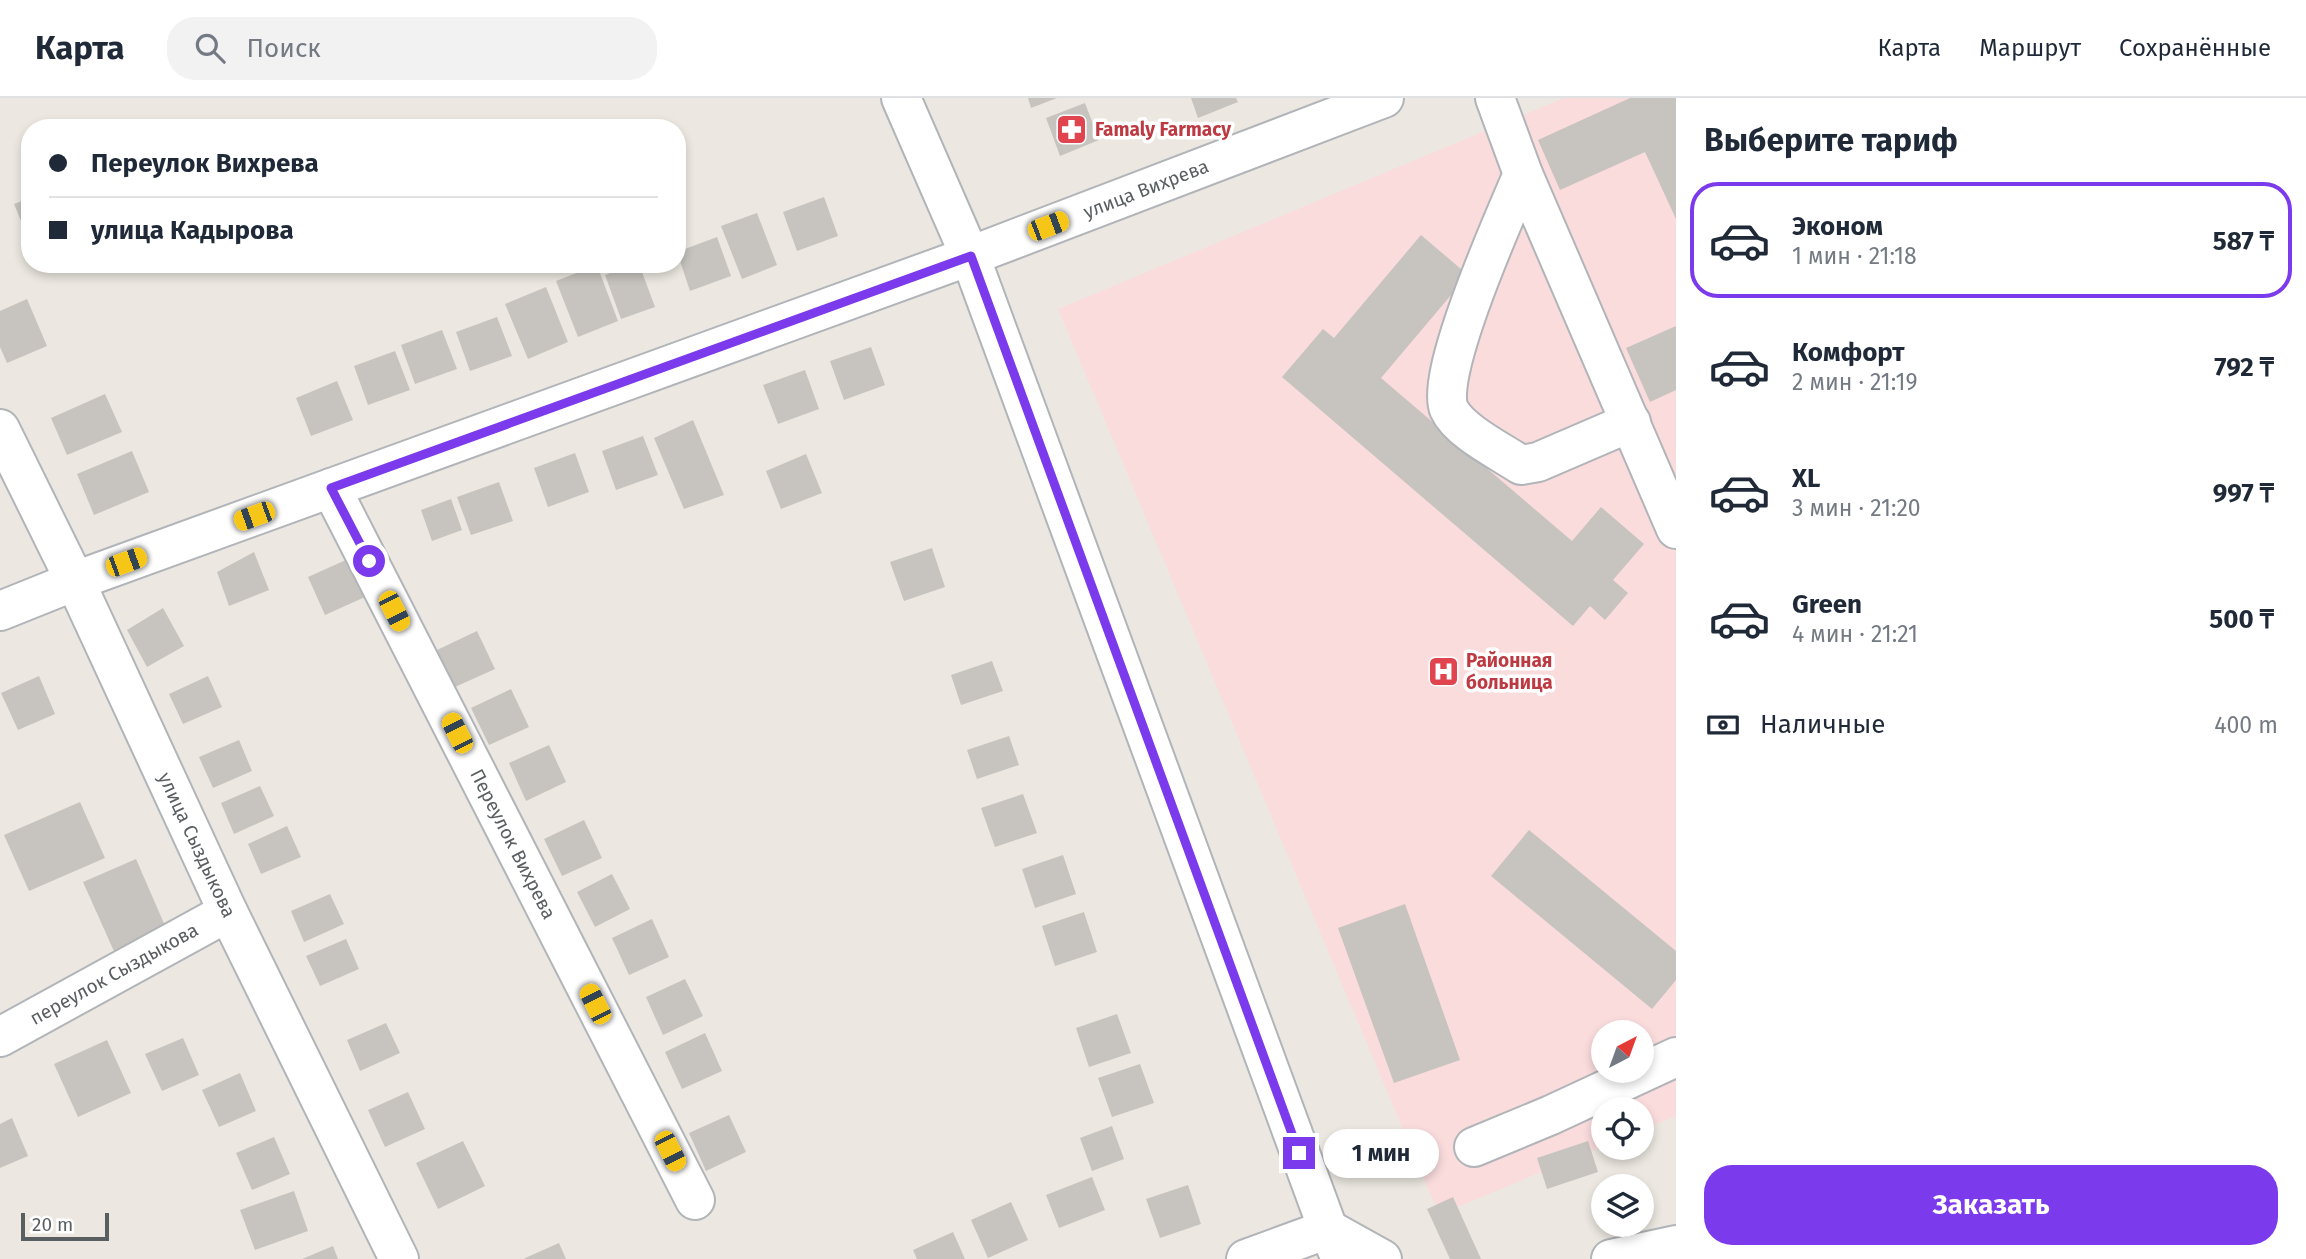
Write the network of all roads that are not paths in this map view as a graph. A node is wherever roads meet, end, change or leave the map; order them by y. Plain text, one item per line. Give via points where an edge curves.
1 (901, 98) edge
2 (1384, 98) edge
3 (1495, 98) edge
4 (1523, 174) junction
5 (971, 256) junction
6 (1631, 422) junction
7 (0, 429) edge
8 (331, 488) junction
9 (1676, 529) edge
10 (75, 581) junction
11 (0, 611) edge
12 (228, 912) junction
13 (0, 1037) edge
14 (1676, 1057) edge
15 (1474, 1147) dead end
16 (695, 1200) dead end
17 (1334, 1244) edge
18 (1676, 1245) edge
19 (399, 1259) edge
20 (1247, 1259) edge
21 (1382, 1259) edge
22 (1611, 1259) edge

1 - 5 street
2 - 5 street, улица Вихрева
3 - 4 street
4 - 6 street
4 - 6 street via 1481,274 1448,374 1448,407 1457,423 1521,465
5 - 8 street, улица Вихрева
5 - 17 street
6 - 9 street
7 - 10 street, улица Сыздыкова
8 - 10 street, улица Вихрева
8 - 16 street, Переулок Вихрева
10 - 11 street, улица Вихрева
10 - 12 street, улица Сыздыкова
12 - 13 street, переулок Сыздыкова
12 - 19 street, улица Сыздыкова
14 - 15 street
17 - 20 street
17 - 21 street
18 - 22 street

